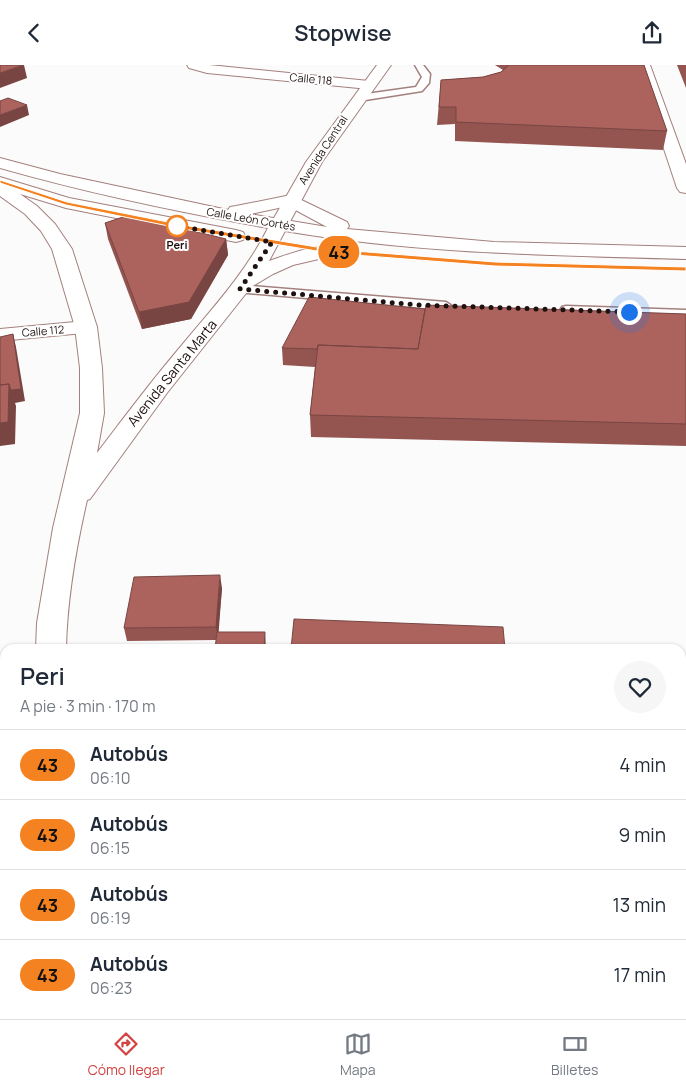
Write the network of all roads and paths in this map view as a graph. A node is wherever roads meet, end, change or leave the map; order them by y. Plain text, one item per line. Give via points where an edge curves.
1 (384, 65) edge
2 (419, 65) edge
3 (643, 65) edge
4 (194, 66) edge
5 (369, 85) junction
6 (359, 98) junction
7 (0, 163) edge
8 (57, 179) junction
9 (0, 182) edge
10 (0, 188) edge
11 (686, 188) edge
12 (291, 199) junction
13 (214, 213) junction
14 (67, 215) junction
15 (275, 233) junction
16 (373, 238) junction
17 (62, 249) junction
18 (329, 251) junction
19 (686, 253) edge
20 (686, 269) edge
21 (241, 287) junction
22 (458, 307) edge
23 (557, 310) edge
24 (686, 314) edge
25 (86, 327) junction
26 (0, 335) edge
27 (73, 505) junction
28 (51, 644) edge

1 - 5 main road, Avenida Central
2 - 6 lane via 427,79 419,89
3 - 11 main road
4 - 5 main road, Calle 118
5 - 6 main road, Avenida Central
6 - 12 main road, Avenida Central via 339,123
7 - 8 main road, Calle León Cortés
8 - 13 main road, Calle León Cortés
8 - 14 main road
9 - 14 main road, Calle León Cortés
10 - 17 main road, Avenida Santa Marta via 31,210
12 - 13 main road via 257,208
12 - 15 main road, Avenida Central
12 - 16 main road via 326,221
13 - 15 main road, Calle León Cortés
14 - 15 main road, Calle León Cortés
14 - 17 main road, Avenida Santa Marta
15 - 16 main road, Calle León Cortés
15 - 18 main road, Calle León Cortés
15 - 21 main road, Avenida Santa Marta
16 - 19 main road, Calle León Cortés via 494,248
17 - 25 main road, Avenida Santa Marta
18 - 20 main road, Calle León Cortés via 495,264
18 - 21 main road via 280,263
21 - 22 lane
21 - 27 main road, Avenida Santa Marta via 126,429
23 - 24 lane
25 - 26 main road, Calle 112
25 - 27 main road, Avenida Santa Marta via 92,413
27 - 28 main road, Avenida Santa Marta

